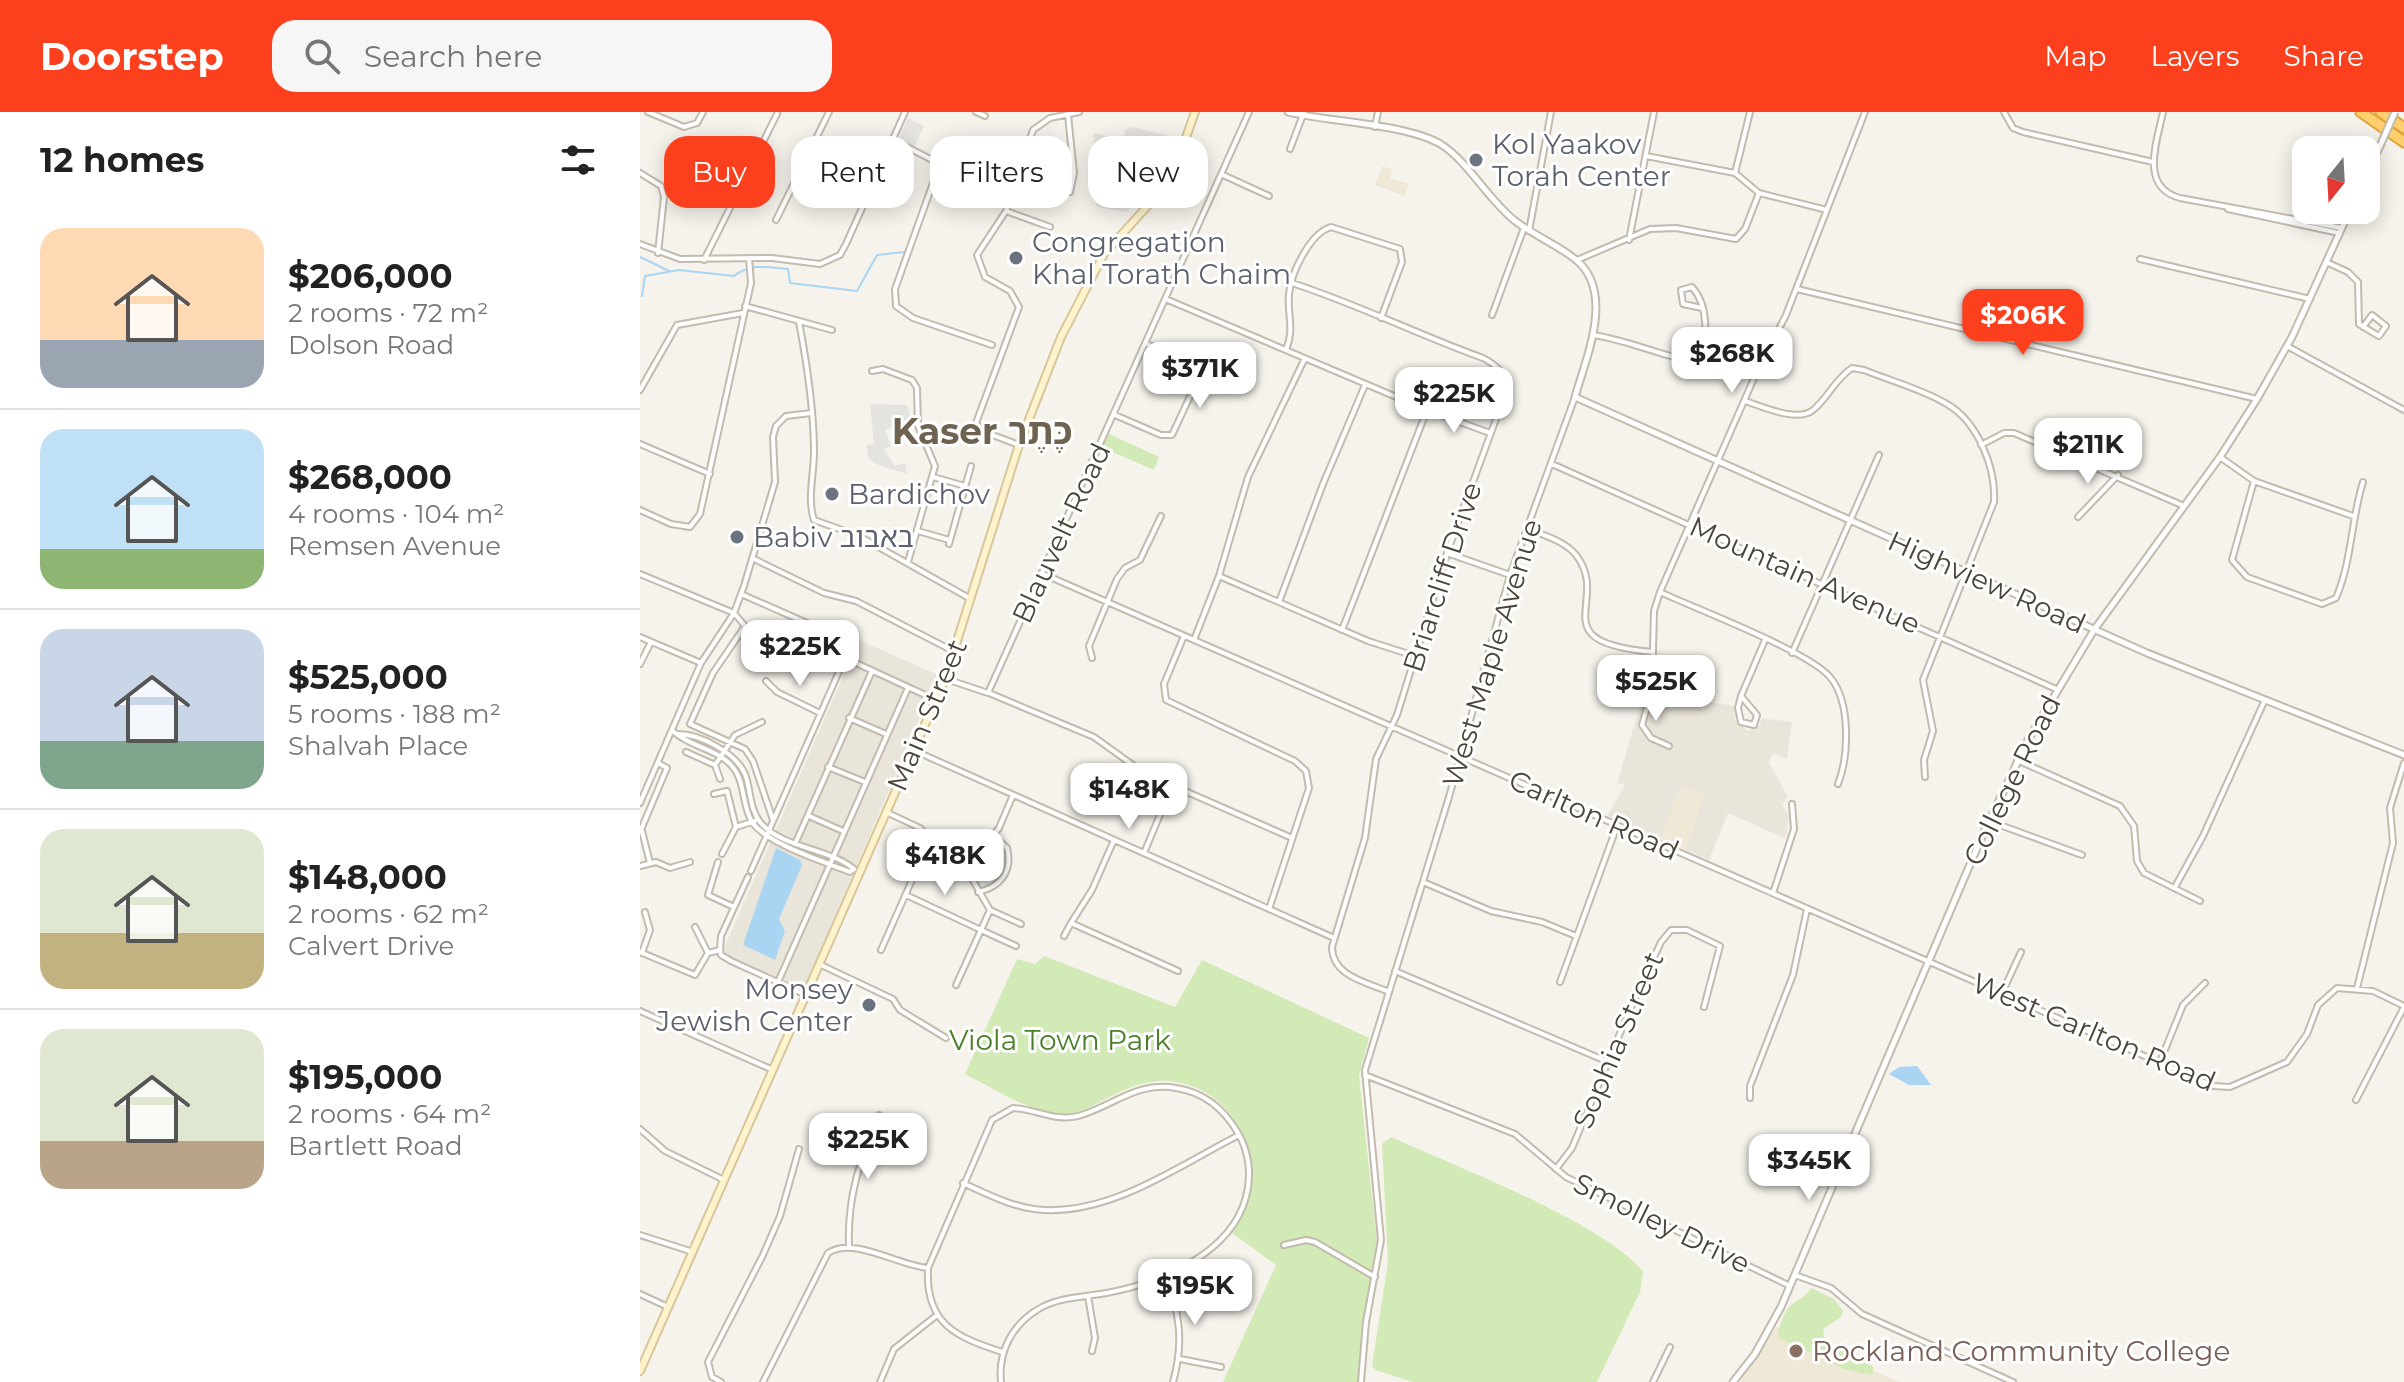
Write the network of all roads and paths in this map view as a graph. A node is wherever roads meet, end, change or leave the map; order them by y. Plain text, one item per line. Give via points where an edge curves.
1 (648, 112) edge
2 (703, 112) edge
3 (829, 112) edge
4 (905, 112) edge
5 (976, 112) edge
6 (1079, 112) edge
7 (1195, 112) edge
8 (1249, 112) edge
9 (1288, 112) edge
10 (1378, 112) edge
11 (1551, 112) edge
12 (1654, 112) edge
13 (1750, 112) edge
14 (1865, 112) edge
15 (2004, 112) edge
16 (2163, 112) edge
17 (2361, 112) edge
18 (2381, 112) edge
19 (2395, 112) edge
20 (777, 114) edge
21 (1304, 114) edge
22 (1068, 115) junction
23 (985, 116) dead end
24 (1375, 127) junction
25 (2404, 128) edge
26 (893, 136) edge
27 (1029, 136) edge
28 (2404, 142) edge
29 (2380, 146) edge
30 (1290, 149) dead end
31 (914, 151) edge
32 (1646, 156) junction
33 (2153, 162) junction
34 (640, 173) edge
35 (1074, 173) joint
36 (1735, 173) junction
37 (1223, 175) junction
38 (1072, 182) edge
39 (1759, 193) junction
40 (1269, 196) dead end
41 (861, 208) edge
42 (1007, 208) edge
43 (1827, 210) junction
44 (1006, 211) junction
45 (776, 220) dead end
46 (2343, 224) edge
47 (1050, 227) dead end
48 (1526, 230) junction
49 (2340, 230) junction
50 (1629, 240) junction
51 (640, 244) edge
52 (658, 253) junction
53 (749, 258) junction
54 (2140, 259) dead end
55 (704, 260) junction
56 (1577, 260) junction
57 (2326, 262) junction
58 (1292, 283) junction
59 (1797, 289) junction
60 (2310, 299) junction
61 (1168, 300) junction
62 (745, 306) junction
63 (1702, 308) junction
64 (743, 313) junction
65 (1492, 315) dead end
66 (1380, 319) junction
67 (799, 322) junction
68 (2363, 327) junction
69 (832, 330) dead end
70 (1593, 335) junction
71 (1147, 344) junction
72 (992, 345) dead end
73 (2287, 346) junction
74 (1286, 350) junction
75 (1305, 358) junction
76 (1701, 362) junction
77 (872, 371) dead end
78 (1755, 376) junction
79 (1365, 385) junction
80 (640, 390) edge
81 (1575, 397) junction
82 (2257, 399) junction
83 (1745, 401) junction
84 (1427, 410) junction
85 (2404, 410) edge
86 (811, 413) junction
87 (1115, 415) junction
88 (1491, 433) junction
89 (640, 444) edge
90 (1019, 445) junction
91 (1981, 445) junction
92 (1879, 455) dead end
93 (2220, 457) junction
94 (1718, 461) junction
95 (1552, 464) junction
96 (971, 466) dead end
97 (710, 474) junction
98 (2118, 475) junction
99 (933, 477) junction
100 (2254, 481) junction
101 (2363, 482) dead end
102 (965, 486) junction
103 (2185, 506) junction
104 (640, 510) edge
105 (1161, 516) dead end
106 (2353, 516) junction
107 (2078, 517) dead end
108 (1849, 521) junction
109 (1690, 524) junction
110 (1528, 529) junction
111 (918, 531) junction
112 (1447, 553) junction
113 (752, 558) junction
114 (908, 562) junction
115 (1967, 572) junction
116 (1041, 573) junction
117 (640, 574) edge
118 (1510, 575) junction
119 (1219, 576) junction
120 (1822, 584) junction
121 (1660, 592) junction
122 (741, 594) junction
123 (971, 599) junction
124 (1107, 601) junction
125 (1279, 602) junction
126 (734, 613) junction
127 (1342, 630) junction
128 (2094, 630) junction
129 (1941, 635) junction
130 (1184, 636) junction
131 (640, 637) edge
132 (1194, 640) junction
133 (1765, 640) junction
134 (651, 642) junction
135 (955, 652) junction
136 (1653, 652) junction
137 (1792, 653) junction
138 (1415, 656) junction
139 (1092, 658) dead end
140 (701, 663) junction
141 (640, 664) edge
142 (858, 664) dead end
143 (872, 671) junction
144 (945, 679) junction
145 (766, 681) dead end
146 (908, 688) junction
147 (2056, 689) junction
148 (690, 690) junction
149 (988, 693) junction
150 (701, 694) junction
151 (923, 694) dead end
152 (1741, 696) junction
153 (2264, 702) junction
154 (820, 713) junction
155 (849, 718) junction
156 (762, 722) dead end
157 (1392, 727) junction
158 (675, 732) junction
159 (886, 734) junction
160 (731, 740) junction
161 (1669, 746) dead end
162 (913, 750) junction
163 (686, 752) dead end
164 (722, 754) junction
165 (2404, 755) edge
166 (1459, 757) junction
167 (2017, 760) junction
168 (658, 763) junction
169 (2404, 763) edge
170 (715, 765) junction
171 (828, 767) junction
172 (1925, 777) dead end
173 (720, 779) dead end
174 (865, 782) junction
175 (1838, 784) dead end
176 (1172, 786) junction
177 (714, 794) dead end
178 (1013, 795) junction
179 (640, 803) edge
180 (1792, 804) dead end
181 (886, 812) junction
182 (808, 815) junction
183 (755, 820) junction
184 (773, 820) junction
185 (1989, 821) junction
186 (1617, 826) junction
187 (736, 827) junction
188 (641, 830) edge
189 (843, 831) junction
190 (768, 833) junction
191 (994, 836) junction
192 (1292, 838) junction
193 (1114, 840) junction
194 (795, 845) junction
195 (1144, 853) junction
196 (722, 854) dead end
197 (2082, 855) dead end
198 (831, 861) junction
199 (690, 862) dead end
200 (718, 862) dead end
201 (650, 863) junction
202 (640, 866) edge
203 (857, 870) junction
204 (751, 871) dead end
205 (748, 877) dead end
206 (1423, 882) junction
207 (2174, 888) junction
208 (978, 892) junction
209 (1773, 893) junction
210 (906, 895) junction
211 (2200, 901) dead end
212 (734, 907) junction
213 (1269, 909) junction
214 (1807, 909) junction
215 (990, 910) junction
216 (645, 912) dead end
217 (1071, 923) junction
218 (1021, 924) dead end
219 (695, 927) dead end
220 (981, 930) junction
221 (1064, 936) dead end
222 (1576, 936) junction
223 (1334, 938) junction
224 (1016, 946) dead end
225 (881, 950) dead end
226 (721, 952) junction
227 (2021, 952) dead end
228 (641, 953) edge
229 (708, 953) junction
230 (1928, 963) junction
231 (819, 964) junction
232 (1178, 971) dead end
233 (1395, 971) junction
234 (778, 982) junction
235 (1560, 982) dead end
236 (2205, 983) dead end
237 (956, 985) dead end
238 (2357, 988) junction
239 (1389, 992) junction
240 (2002, 993) junction
241 (806, 995) junction
242 (2404, 1006) edge
243 (1704, 1007) dead end
244 (640, 1011) edge
245 (946, 1038) dead end
246 (1607, 1062) junction
247 (2160, 1062) junction
248 (773, 1070) junction
249 (1365, 1075) junction
250 (1750, 1098) dead end
251 (2356, 1100) dead end
252 (879, 1115) dead end
253 (640, 1129) edge
254 (1239, 1135) junction
255 (799, 1149) dead end
256 (1556, 1169) junction
257 (724, 1180) junction
258 (963, 1183) junction
259 (640, 1235) edge
260 (1284, 1245) dead end
261 (849, 1246) junction
262 (693, 1252) junction
263 (928, 1268) junction
264 (1165, 1275) junction
265 (1795, 1275) junction
266 (1375, 1277) junction
267 (1790, 1286) junction
268 (640, 1294) edge
269 (1088, 1296) junction
270 (668, 1307) junction
271 (937, 1315) junction
272 (1670, 1347) dead end
273 (1092, 1351) dead end
274 (1002, 1352) junction
275 (1180, 1359) junction
276 (1221, 1367) dead end
277 (640, 1371) edge
278 (721, 1382) edge
279 (763, 1382) edge
280 (880, 1382) edge
281 (1001, 1382) edge
282 (1173, 1382) edge
283 (1361, 1382) edge
284 (1653, 1382) edge
285 (1733, 1382) edge
286 (2013, 1382) edge

1 - 2 street via 684,127 697,123
3 - 45 street
4 - 26 street
5 - 23 street
6 - 22 street
7 - 90 main road, Main Street via 1171,180 1112,243 1076,306
8 - 37 street, Blauvelt Road
9 - 21 street
10 - 24 street
11 - 48 street
12 - 32 street
13 - 36 street
14 - 43 street
15 - 33 street via 2013,128 2023,132
16 - 33 street
17 - 28 highway
18 - 25 highway
19 - 29 street, bridge
20 - 55 street
21 - 24 street
21 - 30 street
22 - 27 street via 1050,118
22 - 35 street
24 - 48 street via 1439,143
31 - 72 street via 938,169 895,289 896,306 913,318
32 - 36 street
32 - 50 street
33 - 49 street via 2156,182 2164,191
34 - 52 street via 661,186 664,197
35 - 38 street
36 - 39 street
37 - 40 street
37 - 61 street, Blauvelt Road
39 - 43 street
39 - 50 street via 1736,239 1665,228
41 - 53 street via 840,255 820,264
42 - 44 street
43 - 59 street
44 - 47 street
44 - 90 street via 977,262 985,277 1014,295 1018,313 976,423 982,431
46 - 49 street, College Road
48 - 56 street
48 - 65 street
49 - 57 street, College Road
50 - 56 street
51 - 52 street
52 - 55 street
53 - 55 street
53 - 62 street via 751,283
54 - 60 street
56 - 70 street, West Maple Avenue via 1594,294
57 - 60 street, College Road
57 - 68 street via 2356,279 2361,292 2357,320
58 - 66 street, Briarcliff Drive
58 - 66 street via 1324,229 1400,249 1402,262
58 - 74 street via 1292,329
59 - 78 street
59 - 82 street
60 - 73 street, College Road
61 - 71 street, Blauvelt Road
61 - 74 street
62 - 64 street
62 - 67 street
63 - 63 street via 1696,291 1681,290 1683,304
63 - 76 street via 1706,336
64 - 80 street via 677,325
64 - 97 street
66 - 88 street, Briarcliff Drive via 1483,358 1501,371 1507,389
67 - 69 street
67 - 86 street
68 - 68 street via 2379,336 2386,326 2372,315
70 - 76 street
70 - 81 street, West Maple Avenue
71 - 87 street, Blauvelt Road
71 - 87 street via 1196,366 1200,375 1194,389 1172,435
73 - 82 street, College Road
73 - 85 street
74 - 75 street
75 - 79 street
75 - 119 street via 1248,477
76 - 78 street
77 - 99 street via 883,369 912,380 917,388 918,426 935,466
78 - 83 street
79 - 84 street
79 - 125 street
81 - 94 street, Highview Road
81 - 95 street, West Maple Avenue
82 - 93 street, College Road
83 - 91 street via 1802,415 1811,412 1841,375 1852,368 1864,370 1946,403
83 - 94 street
84 - 88 street
84 - 127 street
86 - 113 street via 786,416 776,426 775,482
86 - 114 street via 814,520
87 - 116 street, Blauvelt Road
88 - 112 street, Briarcliff Drive
89 - 97 street
90 - 123 main road, Main Street
91 - 98 street via 2014,433
91 - 115 street via 1995,483 1994,502
92 - 108 street
93 - 100 street
93 - 103 street, College Road
94 - 108 street, Highview Road
94 - 109 street
95 - 109 street, Mountain Avenue
95 - 110 street, West Maple Avenue
96 - 102 street
97 - 104 street via 700,514 690,527
98 - 103 street
98 - 107 street
99 - 102 street
99 - 111 street
100 - 106 street
100 - 106 street via 2232,560 2247,577 2322,604 2336,598 2342,582
101 - 106 street
102 - 111 street via 949,542
103 - 128 street, College Road
105 - 124 street via 1140,560 1120,573
108 - 115 street, Highview Road
108 - 120 street
109 - 120 street, Mountain Avenue
109 - 121 street
110 - 118 street, West Maple Avenue
110 - 136 street via 1576,555 1585,581 1584,618 1594,637 1619,649
111 - 114 street
112 - 118 street
112 - 138 street, Briarcliff Drive
113 - 122 street
113 - 135 street via 824,593 856,601
114 - 123 street
115 - 128 street, Highview Road
115 - 129 street
116 - 124 street, Carlton Road
116 - 149 street, Blauvelt Road
117 - 126 street
118 - 166 street, West Maple Avenue
119 - 125 street
119 - 132 street
120 - 129 street, Mountain Avenue
120 - 137 street
121 - 133 street
121 - 136 street
122 - 126 street
122 - 154 street via 823,630 849,649
123 - 135 main road, Main Street
124 - 130 street, Carlton Road
124 - 139 street via 1089,646
125 - 127 street
126 - 140 street
126 - 150 street via 745,626
127 - 138 street
128 - 147 street, College Road
128 - 153 street, Highview Road
129 - 147 street, Mountain Avenue
129 - 172 street via 1923,680 1933,731
130 - 132 street, Carlton Road
130 - 192 street via 1164,684 1166,700 1302,766 1309,788
131 - 134 street
132 - 157 street, Carlton Road
133 - 137 street
133 - 152 street
134 - 140 street
134 - 141 street
135 - 144 main road, Main Street
136 - 161 street via 1652,690 1642,725 1651,738
137 - 175 street via 1821,668 1842,700 1846,757
138 - 157 street, Briarcliff Drive
140 - 148 street
142 - 143 street
143 - 146 street
143 - 155 street
144 - 149 street
144 - 162 main road, Main Street
145 - 154 street
146 - 151 street
146 - 159 street
147 - 167 street, College Road
148 - 150 street
148 - 158 street
149 - 176 street via 1094,737
150 - 160 street via 690,724
152 - 152 street via 1757,715 1754,725 1741,722
153 - 165 street, Highview Road
153 - 207 street
154 - 184 street
155 - 159 street
155 - 171 street
156 - 160 street
157 - 166 street, Carlton Road
157 - 223 street, Briarcliff Drive via 1376,759 1365,838
158 - 164 street via 679,739
158 - 168 street
159 - 174 street
160 - 164 street
160 - 184 street via 753,761
162 - 178 street
162 - 181 main road, Main Street
163 - 170 street
164 - 170 street
164 - 183 street via 740,779
166 - 186 street, Carlton Road
166 - 206 street, West Maple Avenue
167 - 185 street, College Road
167 - 207 street via 2120,806 2134,826 2137,861 2144,873
168 - 179 street
168 - 188 street via 667,768
169 - 238 street via 2390,808 2393,843
170 - 173 street
171 - 174 street
171 - 182 street
174 - 189 street
176 - 192 street
176 - 195 street
177 - 187 street via 727,791
178 - 191 street
178 - 193 street
180 - 209 street via 1794,829
181 - 203 main road, Main Street
181 - 210 street via 927,836
182 - 189 street
182 - 194 street
183 - 187 street
183 - 190 street
184 - 190 street
185 - 197 street
185 - 230 street, College Road
186 - 209 street, Carlton Road
186 - 222 street
187 - 196 street
188 - 201 street
189 - 198 street
190 - 194 street
190 - 204 street
191 - 208 street via 971,871
191 - 208 street via 1007,848 1008,868 998,884
192 - 213 street
193 - 195 street
193 - 217 street
194 - 198 street
195 - 213 street
198 - 203 street via 850,872
198 - 234 street
199 - 201 street via 670,868
200 - 212 street via 708,895
201 - 202 street
203 - 231 main road, Main Street
205 - 212 street
206 - 222 street via 1491,911
206 - 233 street, West Maple Avenue
207 - 211 street
208 - 215 street
209 - 214 street, Carlton Road
210 - 220 street
210 - 225 street
212 - 226 street via 721,936
213 - 223 street
214 - 230 street, Carlton Road
214 - 250 street via 1793,975
215 - 218 street
215 - 220 street
216 - 228 street via 650,930
217 - 221 street
217 - 232 street
219 - 229 street
220 - 224 street
220 - 237 street
222 - 235 street
223 - 239 street via 1337,967
226 - 229 street
226 - 234 street
227 - 240 street
228 - 229 street via 695,975
230 - 240 street, West Carlton Road
230 - 265 street, College Road
231 - 241 main road, Main Street
231 - 245 street via 893,999 900,1010
233 - 239 street, West Maple Avenue
233 - 246 street
234 - 241 street
236 - 247 street via 2183,1005
238 - 242 street
238 - 247 street, West Carlton Road via 2331,990 2287,1062 2246,1082 2222,1088
239 - 249 street, West Maple Avenue
240 - 247 street, West Carlton Road
241 - 248 main road, Main Street
242 - 251 street
243 - 246 street, Sophia Street via 1720,946 1687,930 1671,930
244 - 248 street
246 - 256 street, Sophia Street via 1572,1148
248 - 257 main road, Main Street
249 - 256 street, Smolley Drive via 1515,1134
249 - 266 street, West Maple Avenue via 1381,1240
252 - 261 street via 856,1169
253 - 257 street via 665,1151
254 - 258 street via 1107,1200 1076,1208 1018,1206
254 - 258 street via 1209,1100 1159,1086 1066,1118 1013,1108 986,1127
254 - 264 street via 1249,1184 1236,1222 1206,1254
255 - 278 street via 774,1229 708,1362 712,1377
256 - 267 street, Smolley Drive
257 - 262 main road, Main Street
258 - 263 street
259 - 262 street
260 - 266 street via 1315,1242
261 - 263 street
261 - 279 street via 836,1248 822,1260
262 - 270 main road, Main Street
263 - 271 street
264 - 269 street
264 - 275 street via 1181,1328
265 - 267 street, College Road
265 - 286 street via 1831,1288 1862,1314
266 - 283 street, West Maple Avenue
267 - 285 street, College Road via 1768,1332
268 - 270 street
269 - 273 street
269 - 274 street via 1038,1309 1011,1335
270 - 277 main road, Main Street
271 - 274 street via 958,1336
271 - 280 street via 894,1349
272 - 284 street
274 - 281 street
275 - 276 street
275 - 282 street

